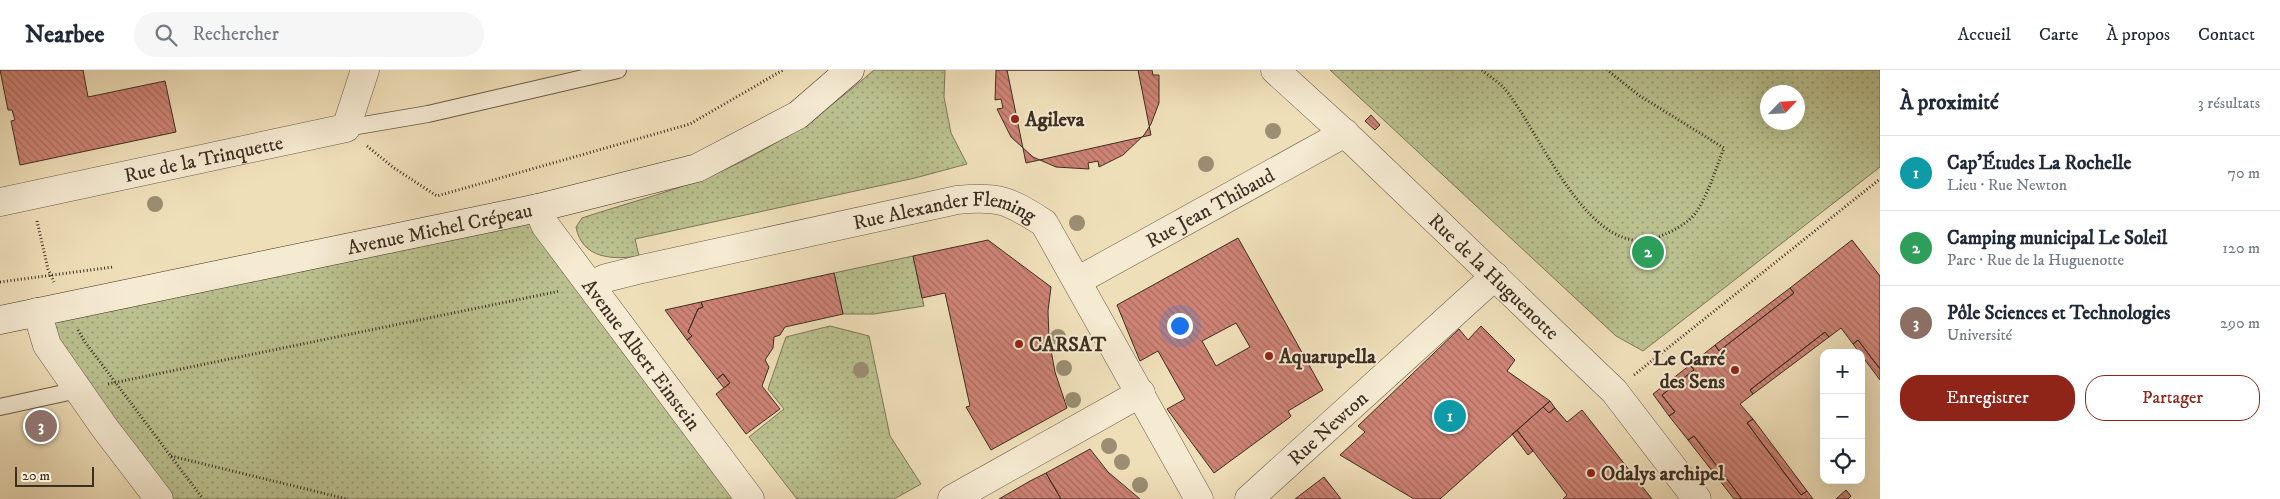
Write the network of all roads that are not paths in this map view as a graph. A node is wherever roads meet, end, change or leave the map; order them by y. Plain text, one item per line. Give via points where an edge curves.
1 (366, 70) edge
2 (618, 70) edge
3 (850, 70) edge
4 (1275, 70) edge
5 (346, 128) junction
6 (1345, 133) junction
7 (0, 202) edge
8 (538, 208) junction
9 (1496, 276) junction
10 (1077, 281) junction
11 (591, 285) junction
12 (37, 312) junction
13 (0, 320) edge
14 (78, 390) junction
15 (1141, 393) junction
16 (0, 407) edge
17 (159, 499) edge
18 (750, 499) edge
19 (952, 499) edge
20 (1199, 499) edge
21 (1249, 499) edge
22 (1697, 499) edge

1 - 5 street
2 - 5 lane via 428,114
3 - 8 street, Avenue Michel Crépeau via 798,115 697,168
4 - 6 street, Rue de la Huguenotte
5 - 7 street, Rue de la Trinquette
6 - 9 street, Rue de la Huguenotte
6 - 10 street, Rue Jean Thibaud
8 - 11 street, Avenue Albert Einstein via 545,225
8 - 12 street, Avenue Michel Crépeau
9 - 21 street, Rue Newton
9 - 22 street, Rue de la Huguenotte via 1614,391
10 - 11 street, Rue Alexander Fleming via 1044,223 1015,205 986,197 956,200 651,267
10 - 15 street, Rue Alexander Fleming
11 - 18 street, Avenue Albert Einstein
12 - 13 street, Avenue Michel Crépeau
12 - 14 street via 47,345
14 - 16 lane
14 - 17 street
15 - 19 street
15 - 20 street, Rue Alexander Fleming

